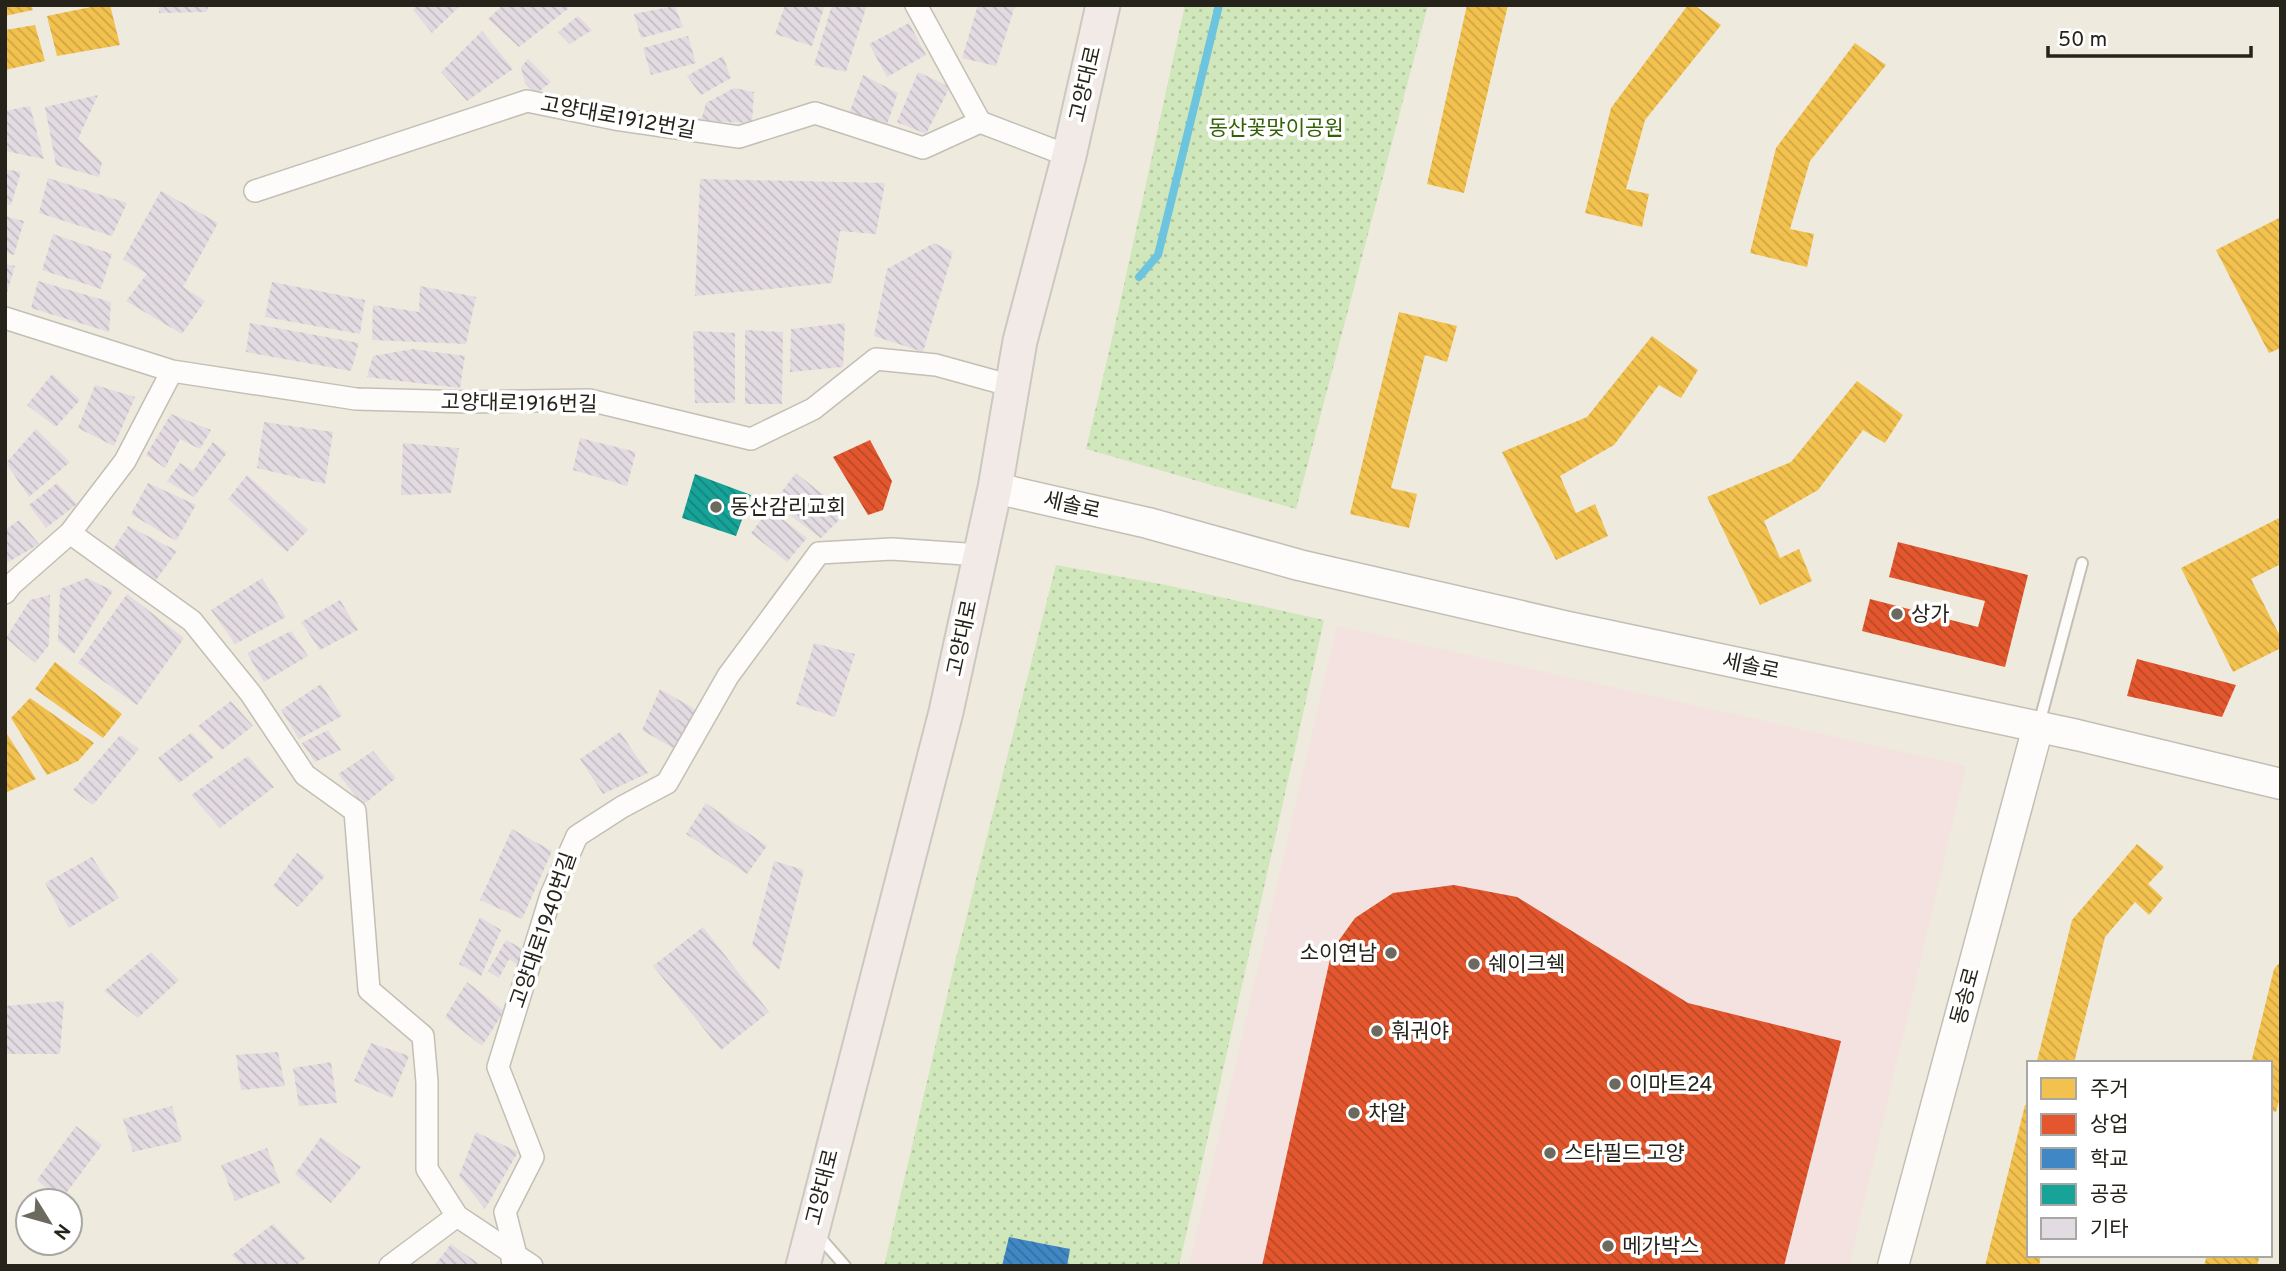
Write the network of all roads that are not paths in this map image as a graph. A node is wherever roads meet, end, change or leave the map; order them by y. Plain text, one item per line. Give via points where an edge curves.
1 (915, 5) edge
2 (1103, 5) edge
3 (980, 122) junction
4 (1069, 156) junction
5 (255, 191) dead end
6 (5, 318) edge
7 (172, 370) junction
8 (1012, 386) junction
9 (995, 488) junction
10 (70, 533) junction
11 (980, 555) junction
12 (2082, 564) dead end
13 (5, 593) edge
14 (2038, 727) junction
15 (2281, 784) edge
16 (457, 1216) junction
17 (812, 1228) junction
18 (518, 1262) edge
19 (390, 1266) edge
20 (803, 1266) edge
21 (845, 1266) edge
22 (1893, 1266) edge

1 - 3 street
2 - 4 main road, 고양대로
3 - 4 street
3 - 5 street, 고양대로1912번길 via 923,148 815,113 739,137 527,101
4 - 8 main road, 고양대로
6 - 7 street, 고양대로1916번길
7 - 8 street, 고양대로1916번길 via 356,399 589,400 751,439 813,409 876,359 936,365
7 - 10 street via 125,461
8 - 9 main road, 고양대로
9 - 11 main road, 고양대로
9 - 14 street, 세솔로 via 1564,626
10 - 13 street
10 - 16 street, 고양대로1940번길 via 192,621 251,694 305,775 355,811 369,990 423,1036 427,1168
11 - 17 main road, 고양대로 via 946,712
11 - 18 street, 고양대로1940번길 via 892,549 820,554 728,676 667,783 576,836 551,895 498,1066 533,1157 505,1212
12 - 14 lane
14 - 15 street, 세솔로
14 - 22 street, 동송로
16 - 18 street, 고양대로1940번길
16 - 19 street
17 - 20 main road, 고양대로
17 - 21 lane

